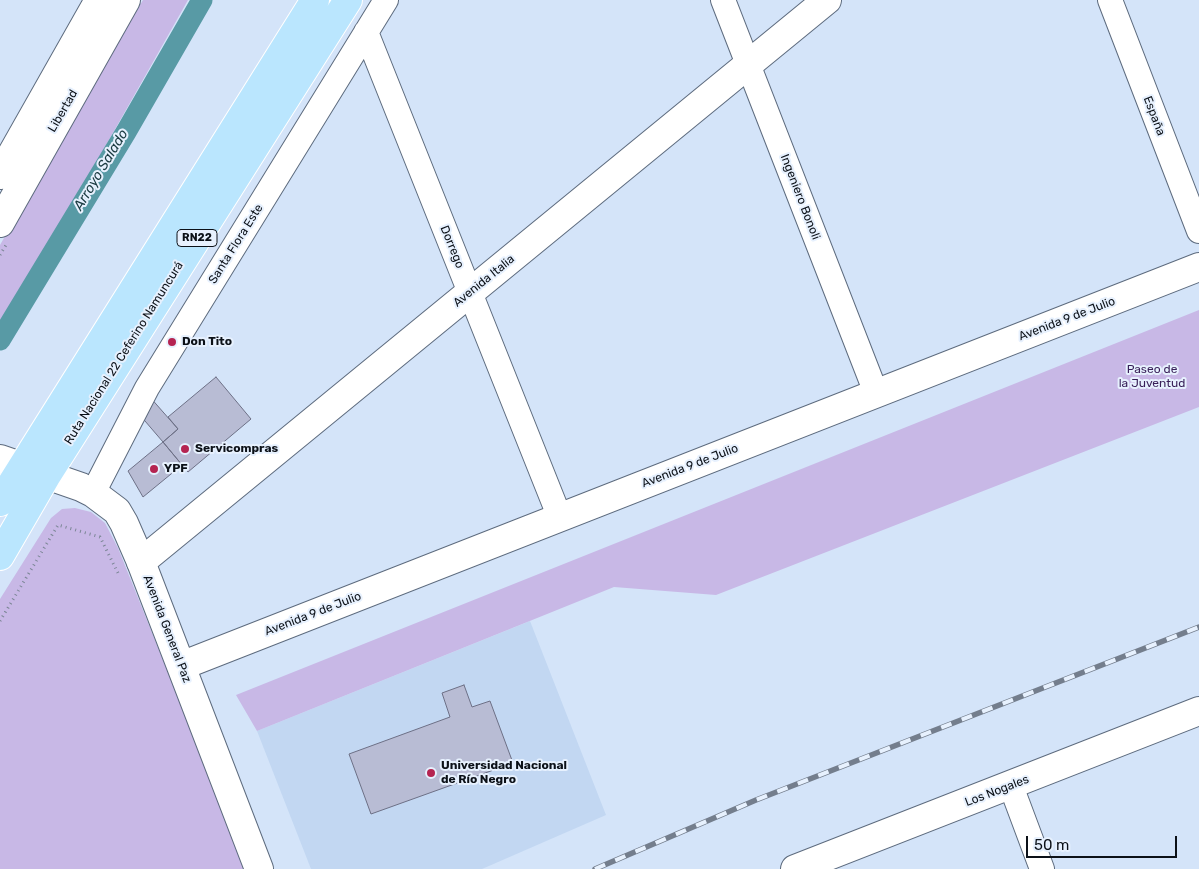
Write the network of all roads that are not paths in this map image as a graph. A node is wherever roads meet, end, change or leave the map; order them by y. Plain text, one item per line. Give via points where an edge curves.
1 (126, 0) edge
2 (315, 0) edge
3 (348, 0) edge
4 (386, 0) edge
5 (723, 0) edge
6 (826, 0) edge
7 (1110, 0) edge
8 (94, 4) edge
9 (366, 32) junction
10 (99, 48) junction
11 (748, 64) junction
12 (0, 174) edge
13 (0, 222) edge
14 (1199, 231) edge
15 (1199, 267) edge
16 (470, 292) junction
17 (876, 393) junction
18 (11, 462) edge
19 (47, 475) junction
20 (92, 493) junction
21 (0, 502) edge
22 (560, 518) junction
23 (0, 556) edge
24 (141, 562) junction
25 (181, 666) junction
26 (1199, 711) edge
27 (1011, 786) junction
28 (259, 869) edge
29 (795, 869) edge
30 (1042, 869) edge

1 - 10 street, Libertad
2 - 18 highway, RN22
3 - 19 highway, Ruta Nacional 22 Ceferino Namuncurá / RN22
4 - 9 street, Santa Flora Este
5 - 11 street, Ingeniero Bonoli
6 - 11 street, Avenida Italia
7 - 14 street, España
8 - 10 street
8 - 12 street, Libertad
9 - 16 street, Dorrego
9 - 20 street, Santa Flora Este via 147,388
10 - 13 street, Libertad
11 - 16 street, Avenida Italia
11 - 17 street, Ingeniero Bonoli
15 - 17 street, Avenida 9 de Julio
16 - 22 street, Dorrego
16 - 24 street, Avenida Italia
17 - 22 street, Avenida 9 de Julio
18 - 19 street, Avenida General Paz
18 - 21 highway, RN22
19 - 20 street, Avenida General Paz
19 - 23 highway, Ruta Nacional 22 Ceferino Namuncurá / RN22
20 - 24 street, Avenida General Paz via 117,511
22 - 25 street, Avenida 9 de Julio
24 - 25 street, Avenida General Paz
25 - 28 street, Avenida General Paz
26 - 27 street, Los Nogales
27 - 29 street, Los Nogales
27 - 30 street

